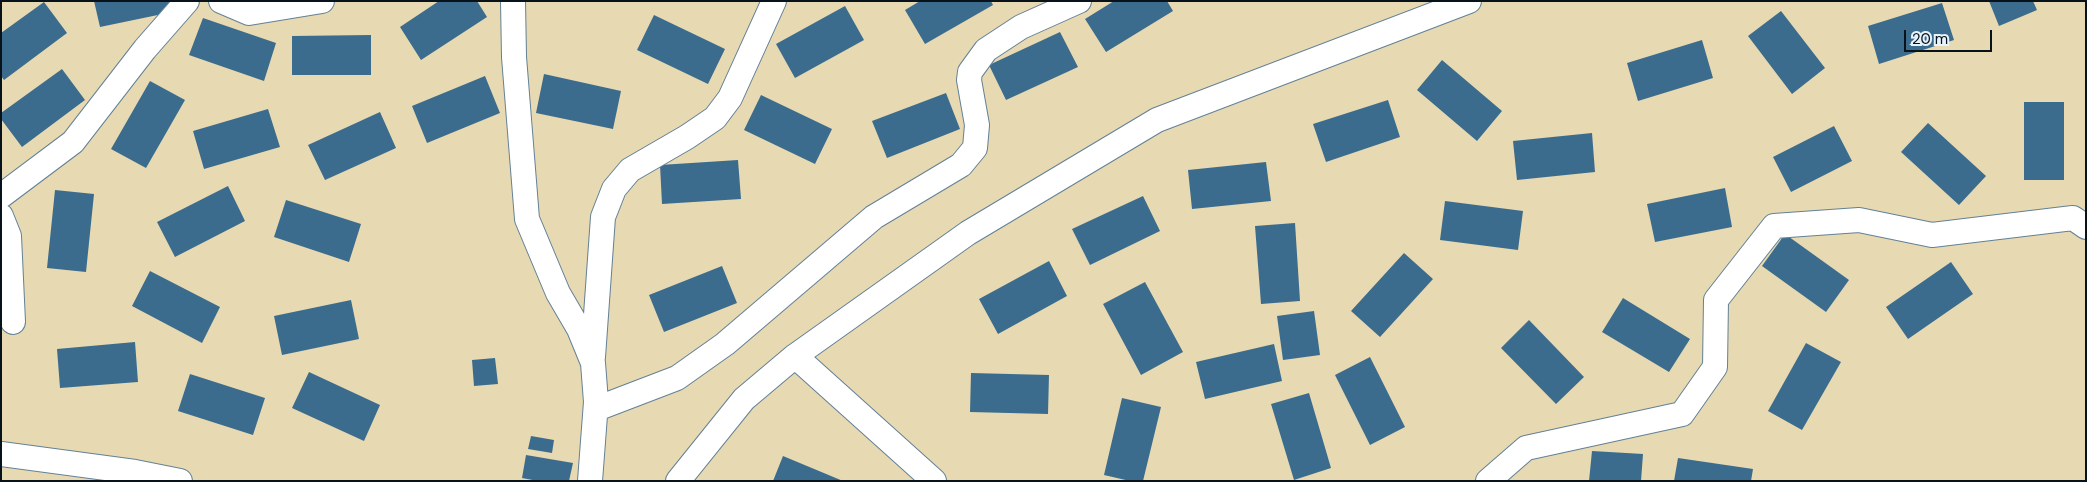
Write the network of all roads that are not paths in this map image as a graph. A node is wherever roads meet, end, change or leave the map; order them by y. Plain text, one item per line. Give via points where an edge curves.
1 (187, 1) edge
2 (221, 1) edge
3 (322, 1) edge
4 (512, 1) edge
5 (774, 1) edge
6 (1079, 1) edge
7 (1469, 1) edge
8 (1, 196) edge
9 (1, 216) edge
10 (2086, 228) edge
11 (13, 322) dead end
12 (795, 356) junction
13 (593, 363) junction
14 (596, 409) junction
15 (1, 454) edge
16 (180, 481) edge
17 (590, 481) edge
18 (678, 481) edge
19 (934, 481) edge
20 (1488, 481) edge

1 - 8 street via 73,142
2 - 3 street via 249,13
4 - 13 street via 527,218 558,293 579,329
5 - 13 street via 730,98 715,118 630,170 614,189 603,217
6 - 14 street via 1022,26 986,50 970,72 968,80 978,126 975,148 961,165 874,217 725,344 677,378
7 - 12 street via 1157,120 968,233
9 - 11 street via 9,236
10 - 20 street via 2073,218 1932,235 1859,220 1774,226 1716,300 1715,367 1682,414 1526,448
12 - 18 street via 744,399
12 - 19 street
13 - 14 street
14 - 17 street
15 - 16 street

